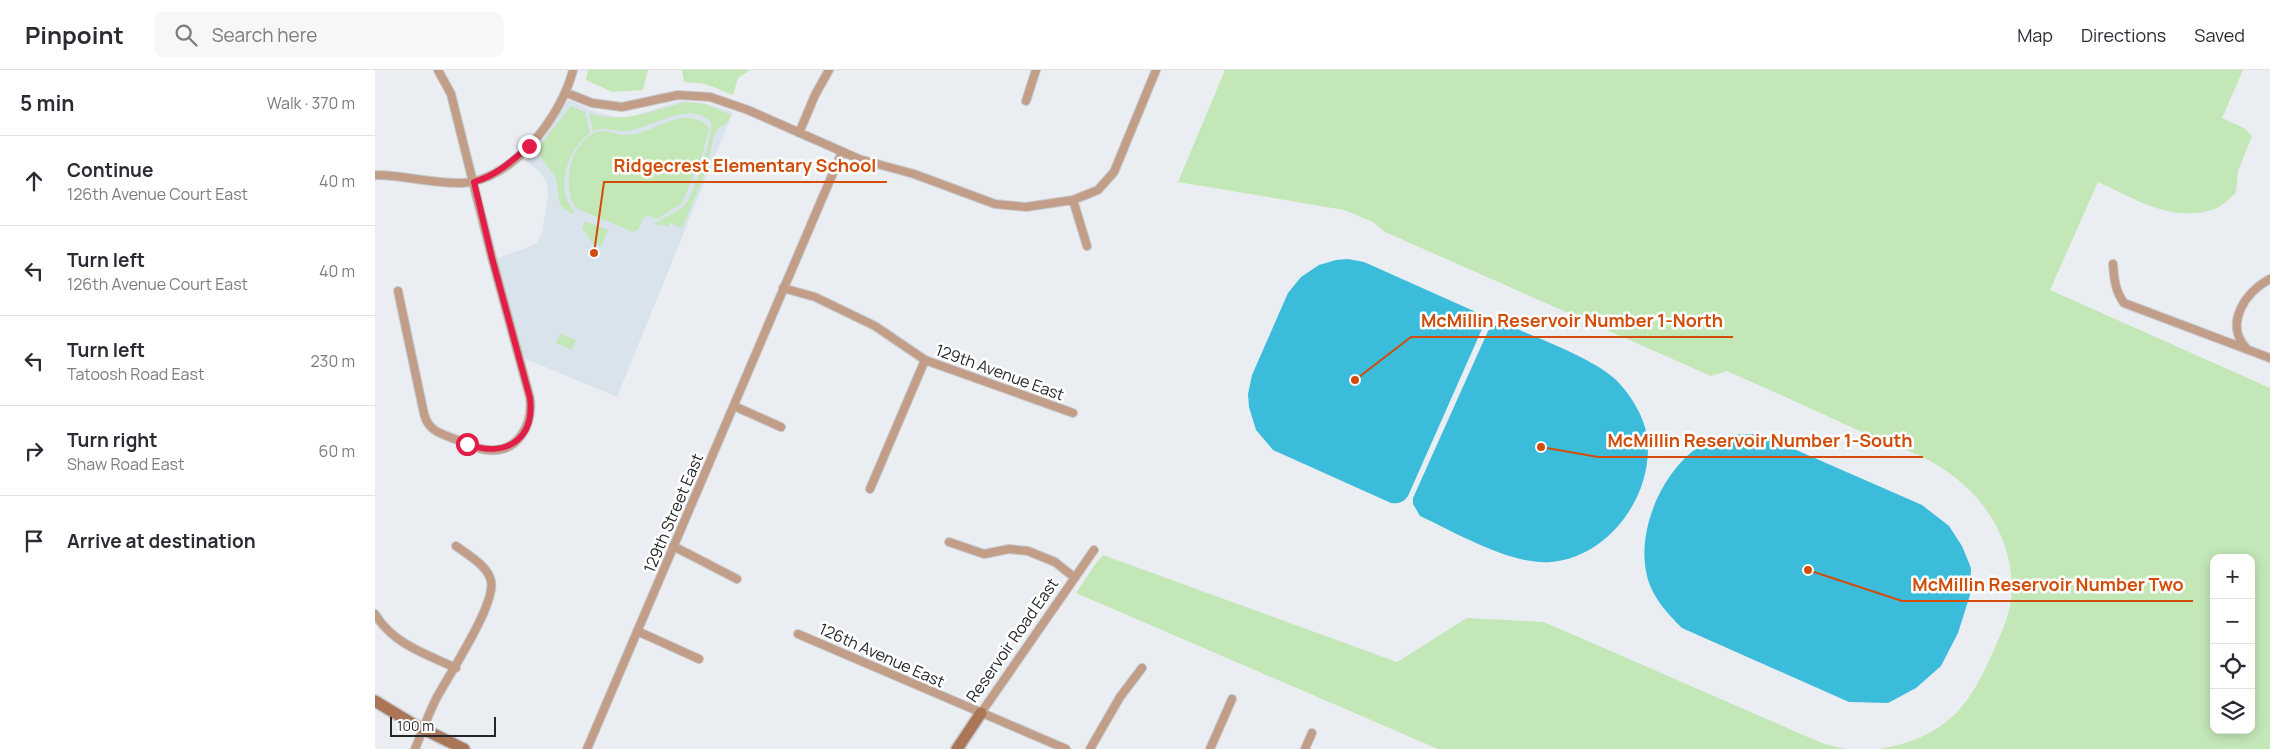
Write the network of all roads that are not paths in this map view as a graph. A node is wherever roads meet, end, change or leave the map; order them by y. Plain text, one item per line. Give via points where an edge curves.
1 (438, 70) edge
2 (573, 70) edge
3 (829, 70) edge
4 (1036, 70) edge
5 (1156, 70) edge
6 (567, 93) junction
7 (1026, 101) dead end
8 (799, 133) junction
9 (842, 152) junction
10 (375, 175) edge
11 (474, 182) junction
12 (1073, 200) junction
13 (1087, 246) dead end
14 (2113, 264) dead end
15 (2270, 279) edge
16 (783, 288) junction
17 (398, 291) dead end
18 (2246, 348) junction
19 (2270, 358) edge
20 (925, 360) junction
21 (734, 406) junction
22 (1073, 413) dead end
23 (781, 427) dead end
24 (871, 489) dead end
25 (949, 542) dead end
26 (456, 546) dead end
27 (673, 546) junction
28 (1093, 550) dead end
29 (737, 578) dead end
30 (1075, 578) junction
31 (375, 614) edge
32 (637, 632) junction
33 (798, 634) dead end
34 (699, 660) dead end
35 (456, 668) junction
36 (1142, 668) dead end
37 (1232, 698) dead end
38 (375, 701) edge
39 (981, 713) junction
40 (423, 729) junction
41 (1311, 733) dead end
42 (415, 749) edge
43 (464, 749) edge
44 (587, 749) edge
45 (957, 749) edge
46 (1066, 749) edge
47 (1090, 749) edge
48 (1210, 749) edge
49 (1305, 749) edge

1 - 11 street via 451,94
2 - 6 street
3 - 8 street
4 - 7 street
5 - 12 street via 1114,172 1098,190
6 - 8 street via 592,103 622,107 678,94 710,97
6 - 11 street via 529,146 498,172
8 - 9 street
9 - 12 street via 1003,206 1031,207
9 - 16 street
10 - 11 street via 446,183
11 - 17 street via 530,398 529,421 517,441 493,450 473,447 430,426 423,409
12 - 13 street
14 - 18 street via 2114,280 2124,303
15 - 18 street via 2249,296 2237,316 2236,330
16 - 20 street, 129th Avenue East via 815,297 875,326
16 - 21 street, 129th Street East
18 - 19 street
20 - 22 street, 129th Avenue East
20 - 24 street
21 - 23 street
21 - 27 street, 129th Street East
25 - 30 street via 984,554 1028,551 1055,562
26 - 35 street via 483,567 492,583 491,594
27 - 29 street
27 - 32 street, 129th Street East
28 - 30 street, Reservoir Road East
30 - 39 street, Reservoir Road East
31 - 35 street via 395,638
32 - 34 street
32 - 44 street, 129th Street East
33 - 39 street, 126th Avenue East
35 - 40 street
36 - 47 street via 1120,697
37 - 48 street
38 - 40 main road
39 - 45 main road, Reservoir Road East
39 - 46 street, 126th Avenue East
40 - 42 street
40 - 43 main road
41 - 49 street

